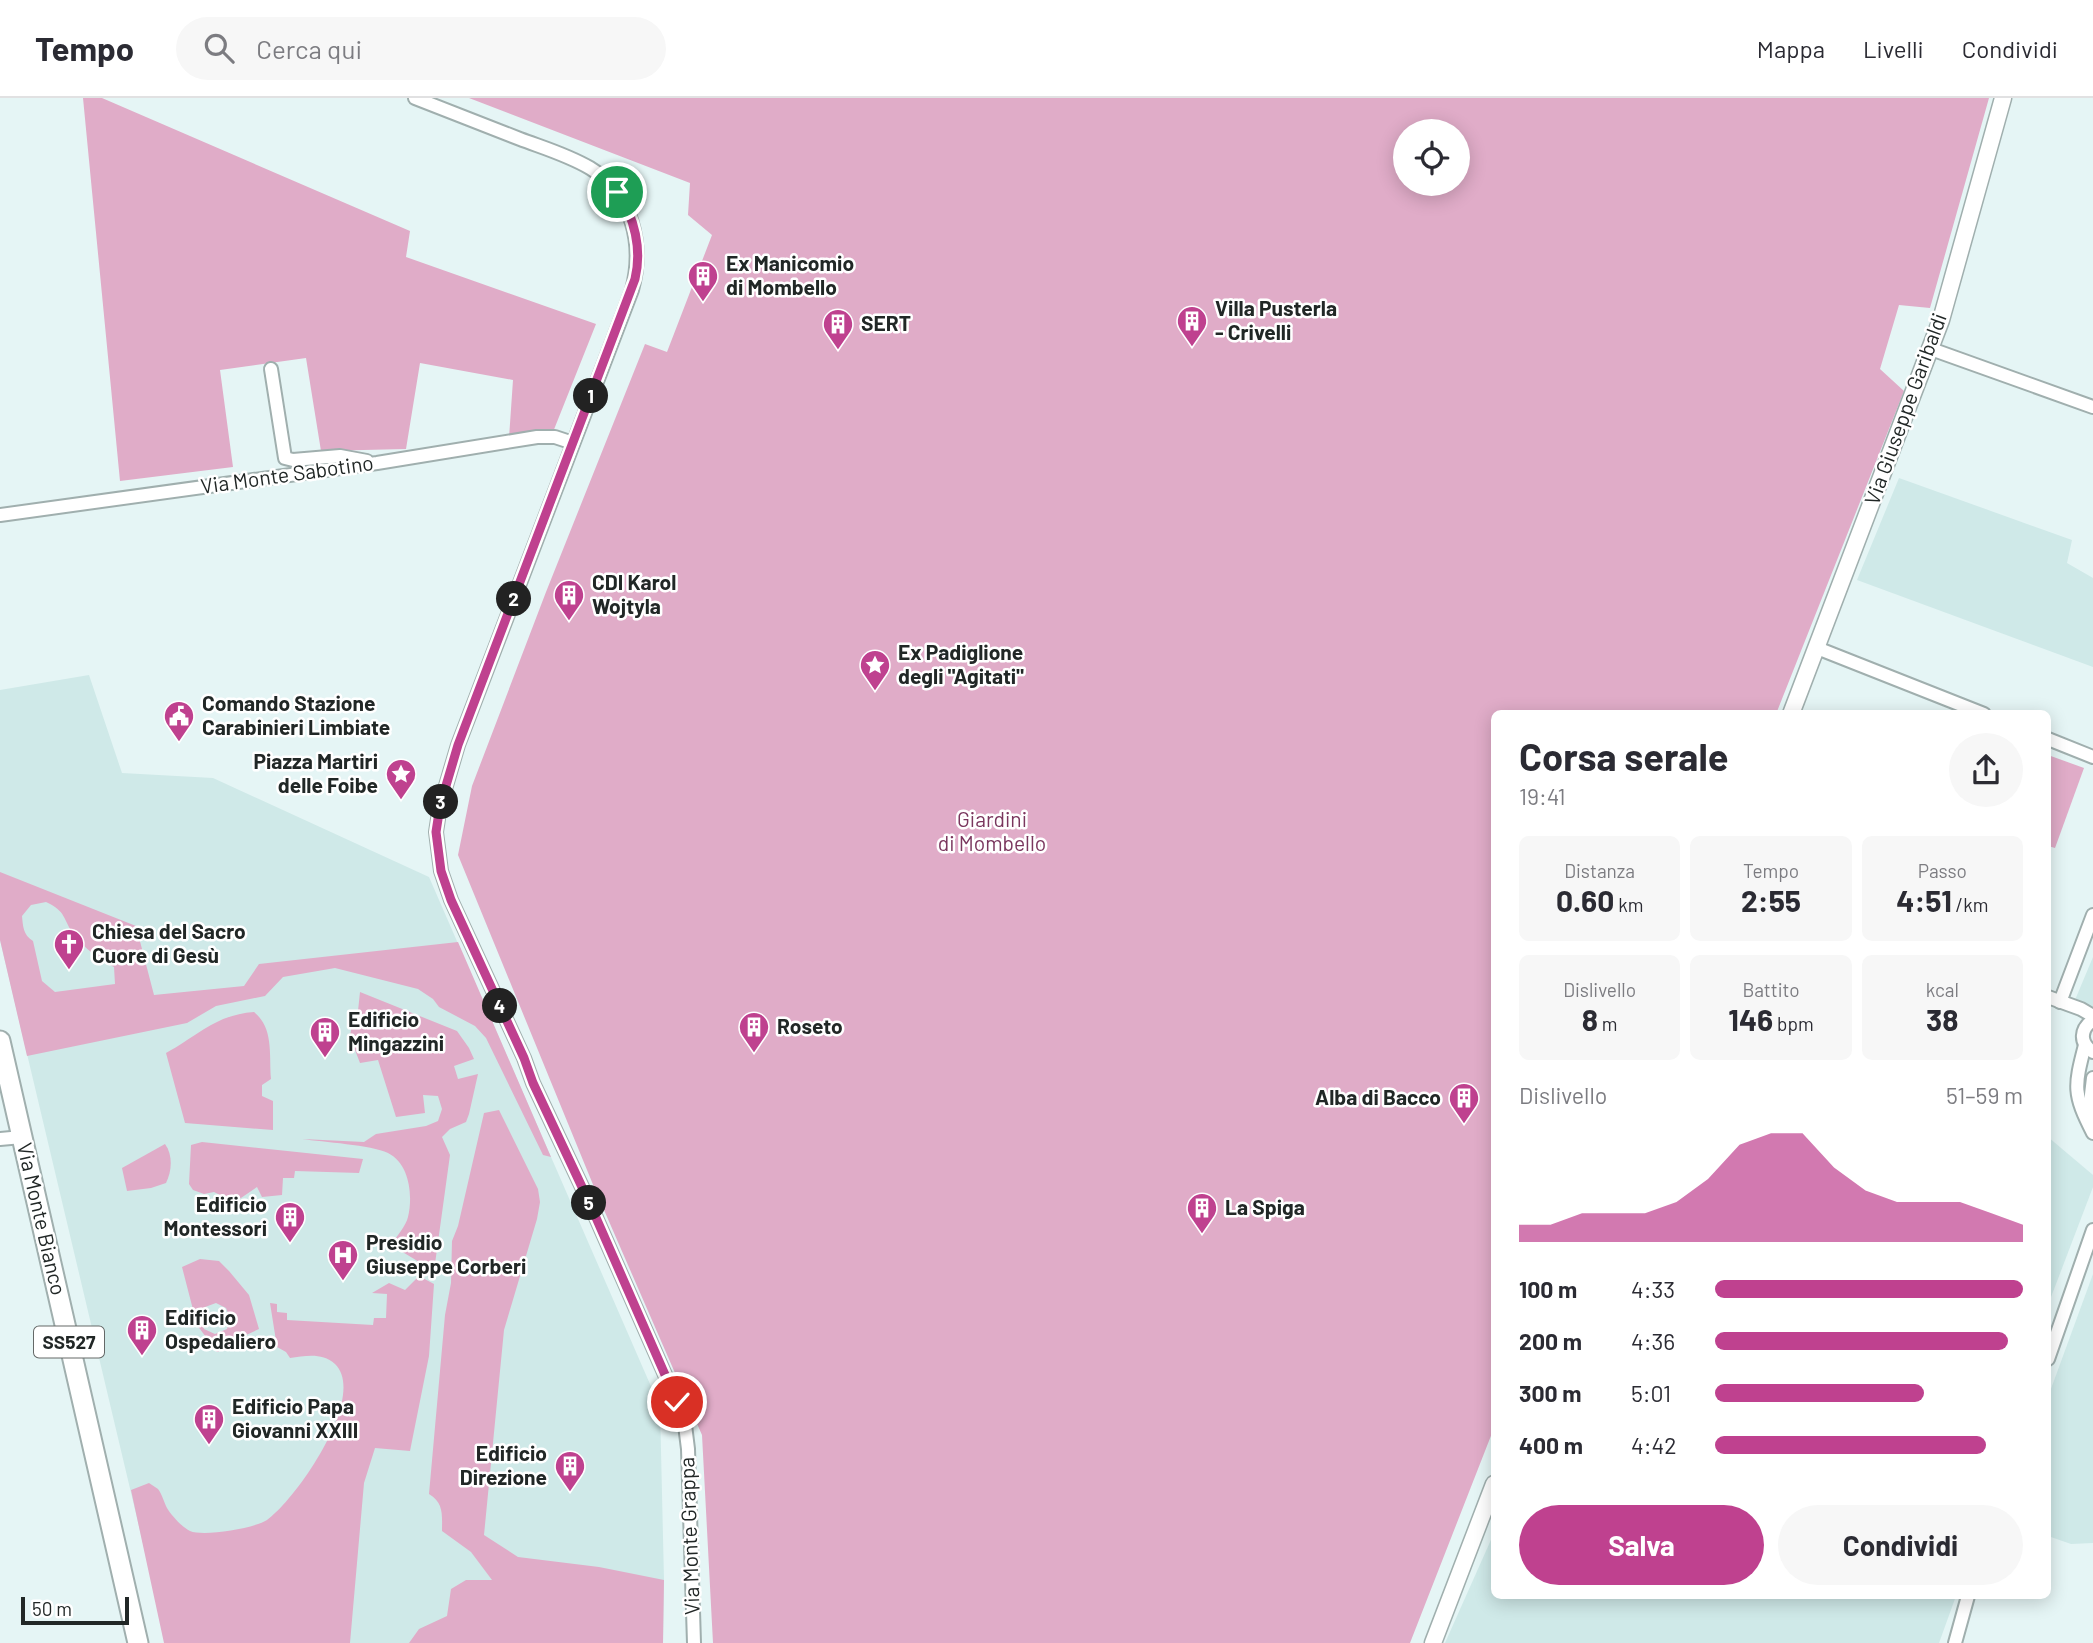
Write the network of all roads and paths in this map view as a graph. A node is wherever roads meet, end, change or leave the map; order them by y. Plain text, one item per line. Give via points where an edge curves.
1 (415, 98) edge
2 (2003, 98) edge
3 (1930, 349) junction
4 (271, 369) dead end
5 (2093, 407) edge
6 (573, 443) junction
7 (377, 463) junction
8 (0, 515) edge
9 (1817, 648) junction
10 (1793, 710) edge
11 (1974, 710) edge
12 (2051, 740) edge
13 (2093, 757) edge
14 (2093, 915) edge
15 (2058, 1001) edge
16 (2093, 1018) edge
17 (2083, 1031) junction
18 (0, 1041) edge
19 (2089, 1049) edge
20 (2093, 1078) edge
21 (2093, 1117) edge
22 (2093, 1133) edge
23 (22, 1137) junction
24 (0, 1139) edge
25 (2093, 1230) edge
26 (2051, 1350) edge
27 (1491, 1492) edge
28 (1967, 1599) edge
29 (138, 1643) edge
30 (694, 1643) edge
31 (1433, 1643) edge
32 (1955, 1643) edge

1 - 6 street, Via Monte Grappa via 582,163 609,184 628,212 636,239 636,274
2 - 3 street, Via Giuseppe Garibaldi
3 - 5 street
3 - 9 street, Via Giuseppe Garibaldi
4 - 7 street via 285,458 340,456
6 - 7 street, Via Monte Sabotino via 548,436
6 - 30 street, Via Monte Grappa via 458,745 440,806 437,851 451,900 685,1425
7 - 8 street, Via Monte Sabotino
9 - 10 street, Via Giuseppe Garibaldi
9 - 11 street
12 - 13 street
14 - 15 street
15 - 16 street
15 - 17 street via 2079,1019
16 - 17 street
17 - 19 street
18 - 23 main road, Via Monte Bianco / SS527
19 - 22 street via 2077,1078 2077,1097
20 - 21 street
23 - 24 street
23 - 29 main road, Via Monte Bianco / SS527
25 - 26 street
27 - 31 street
28 - 32 street

